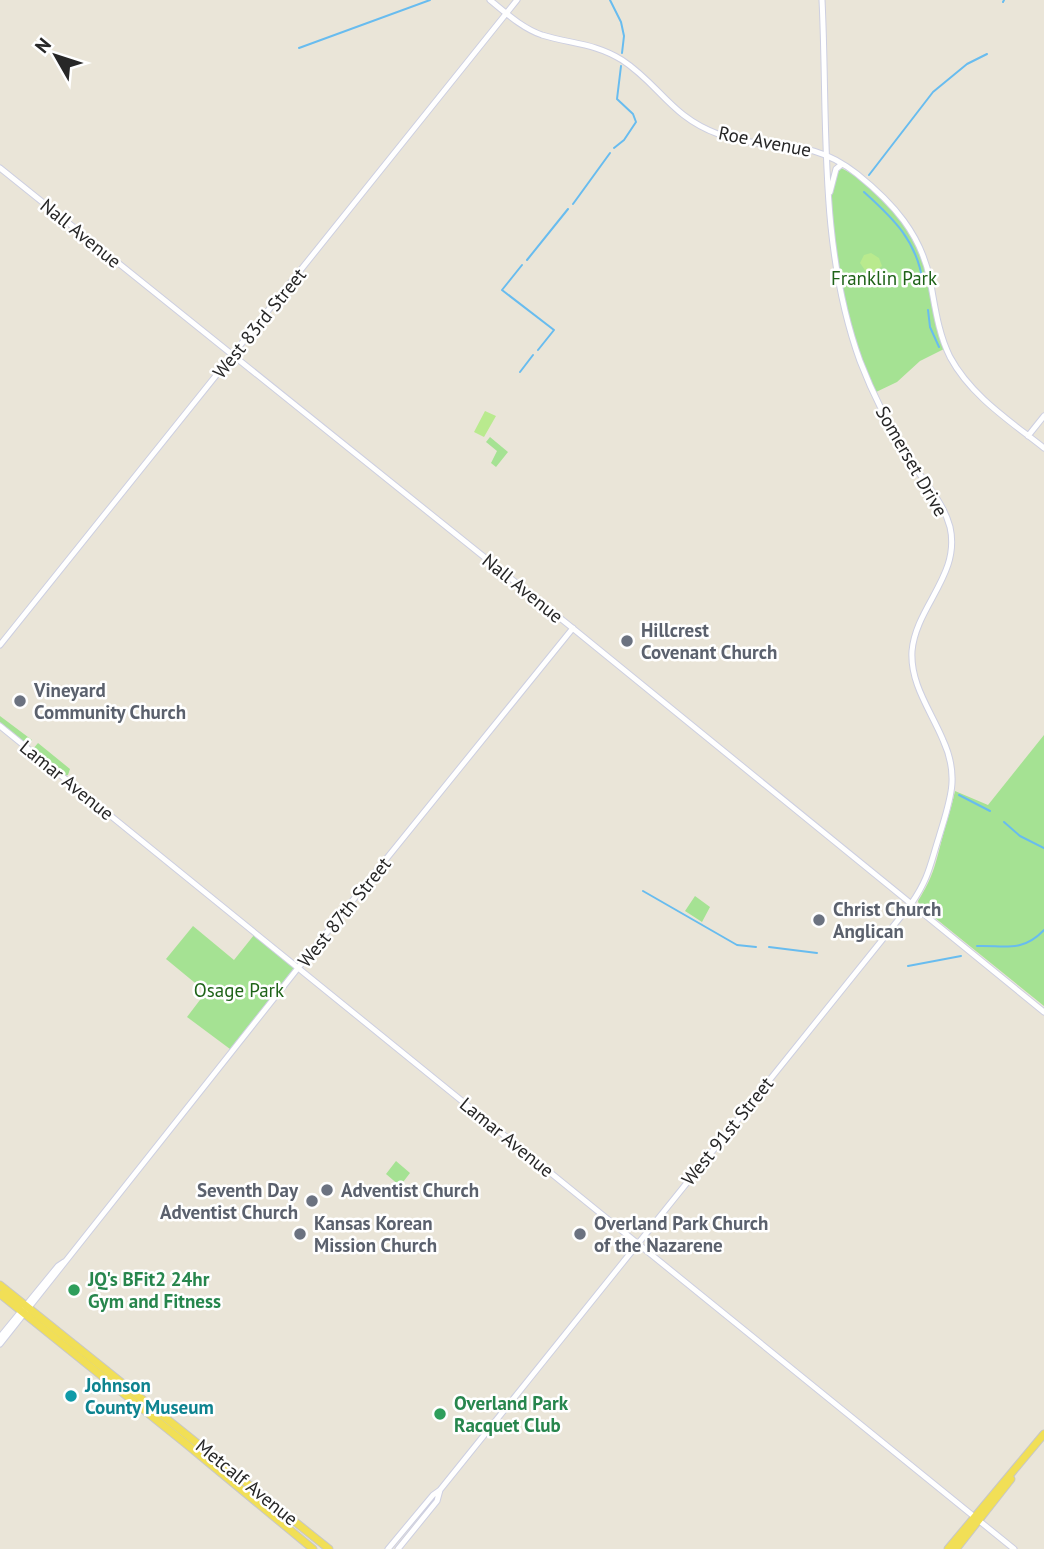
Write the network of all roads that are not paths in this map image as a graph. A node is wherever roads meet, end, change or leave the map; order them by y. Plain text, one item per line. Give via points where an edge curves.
1 (490, 0) edge
2 (517, 0) edge
3 (821, 0) edge
4 (506, 13) junction
5 (827, 156) junction
6 (842, 164) junction
7 (0, 168) edge
8 (828, 199) junction
9 (233, 355) junction
10 (1044, 416) edge
11 (1028, 436) junction
12 (1044, 448) edge
13 (573, 628) junction
14 (0, 645) edge
15 (0, 726) edge
16 (911, 904) junction
17 (298, 968) junction
18 (1044, 1012) edge
19 (637, 1243) junction
20 (0, 1285) edge
21 (0, 1294) edge
22 (25, 1310) junction
23 (0, 1337) edge
24 (0, 1344) edge
25 (1044, 1434) edge
26 (440, 1490) junction
27 (430, 1498) junction
28 (976, 1519) junction
29 (411, 1520) junction
30 (418, 1524) junction
31 (404, 1542) junction
32 (313, 1549) edge
33 (329, 1549) edge
34 (388, 1549) edge
35 (398, 1549) edge
36 (948, 1549) edge
37 (956, 1549) edge
38 (1014, 1549) edge

1 - 4 street, Roe Avenue
2 - 4 street, West 83rd Street
3 - 5 street, Somerset Drive
4 - 5 street, Roe Avenue via 533,31 588,44 621,59 679,113 706,129 739,140 794,145
4 - 9 street, West 83rd Street
5 - 6 street, Roe Avenue
5 - 8 street, Somerset Drive
6 - 8 street via 836,169
6 - 11 street, Roe Avenue via 878,192 912,230 925,260 943,340 958,371
7 - 9 street, Nall Avenue
8 - 16 street, Somerset Drive via 839,283 859,357 895,435 942,507 951,536 946,572 918,627 912,656 918,688 947,750 953,776 951,798 932,866
9 - 13 street, Nall Avenue
9 - 14 street, West 83rd Street
10 - 11 street
11 - 12 street, Roe Avenue
13 - 16 street, Nall Avenue
13 - 17 street, West 87th Street
15 - 17 street, Lamar Avenue
16 - 18 street, Nall Avenue
16 - 19 street, West 91st Street
17 - 19 street, Lamar Avenue
17 - 22 street, West 87th Street
19 - 26 street, West 91st Street
19 - 28 street, Lamar Avenue
20 - 22 main road, Metcalf Avenue
21 - 22 main road, Metcalf Avenue
22 - 23 street, West 87th Street
22 - 24 street, West 87th Street
22 - 32 main road, Metcalf Avenue
22 - 33 main road, Metcalf Avenue
25 - 28 main road
26 - 27 street, West 91st Street
26 - 30 street, West 91st Street
27 - 29 street, West 91st Street
27 - 30 street
28 - 36 main road
28 - 37 main road
28 - 38 street, Lamar Avenue
29 - 31 street via 415,1524
29 - 34 street, West 91st Street
30 - 31 street, West 91st Street
31 - 35 street, West 91st Street

